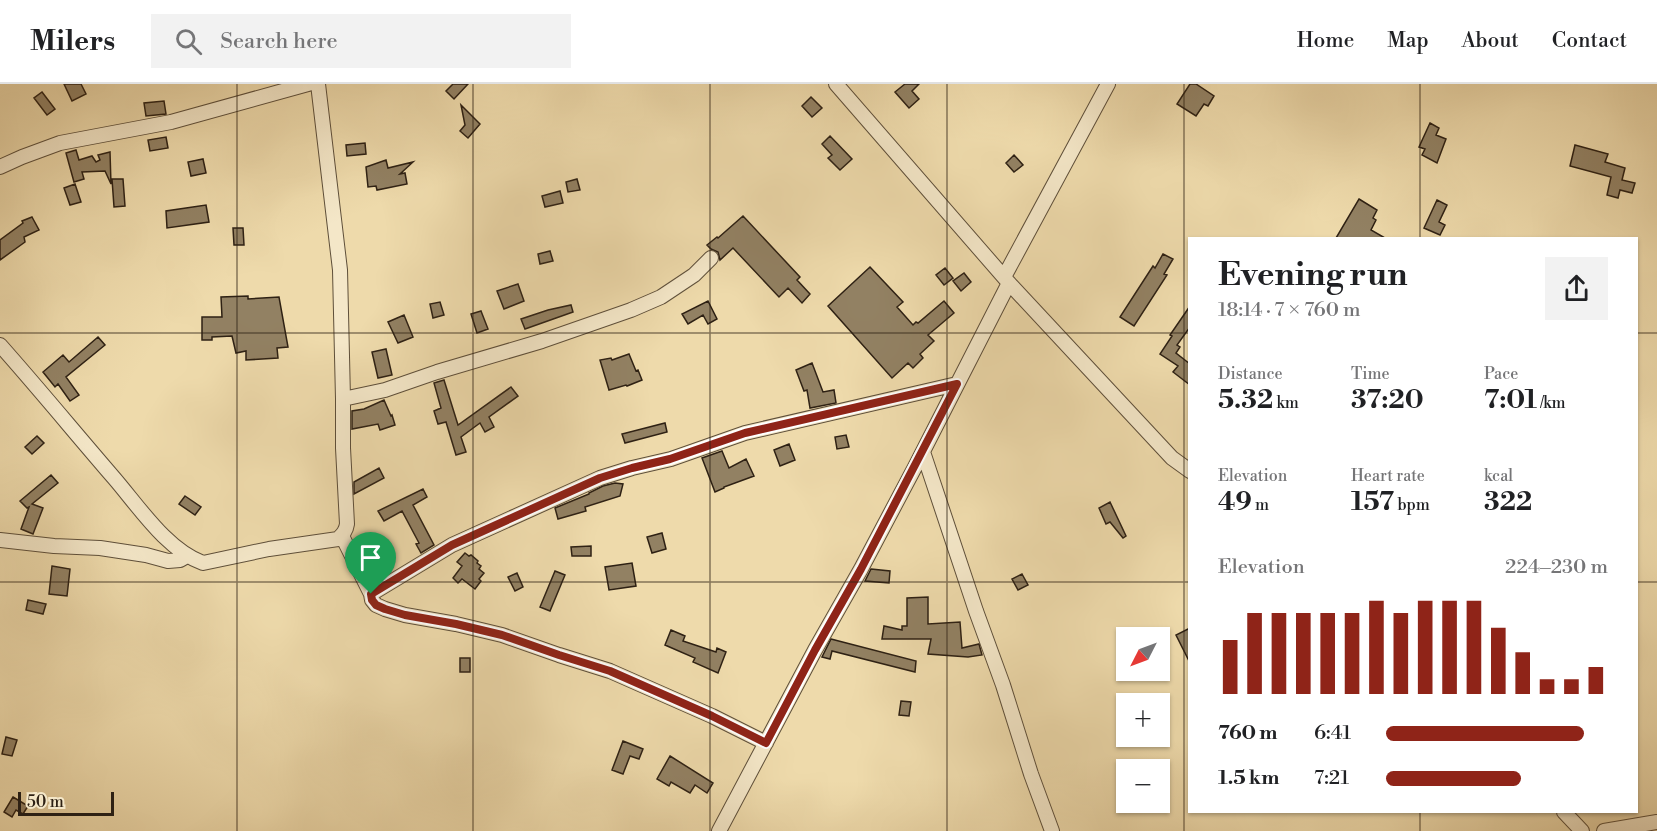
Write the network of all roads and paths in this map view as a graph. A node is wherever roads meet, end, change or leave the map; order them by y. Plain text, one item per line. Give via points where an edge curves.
1 (308, 84) edge
2 (318, 84) edge
3 (836, 84) edge
4 (1108, 84) edge
5 (0, 167) edge
6 (711, 258) dead end
7 (1006, 280) junction
8 (0, 345) edge
9 (957, 384) junction
10 (343, 399) junction
11 (923, 452) junction
12 (1188, 470) edge
13 (342, 536) junction
14 (0, 540) edge
15 (187, 556) junction
16 (371, 594) junction
17 (766, 743) junction
18 (1565, 813) edge
19 (1657, 822) edge
20 (719, 831) edge
21 (1052, 831) edge
22 (1582, 831) edge
23 (1604, 831) edge

1 - 5 street via 171,122 60,143
2 - 10 street via 340,270
3 - 7 street
4 - 7 street
6 - 10 street via 661,297 631,310 385,390
7 - 9 street
7 - 12 street via 1172,458
8 - 15 street via 165,539
9 - 11 street
9 - 16 street via 745,433 600,478 452,545
10 - 13 street via 347,524
11 - 17 street
11 - 21 street
13 - 15 street via 203,564
13 - 16 street
14 - 15 street via 100,548 168,561
16 - 17 street via 376,605 385,609 502,635 610,671
17 - 20 street
18 - 22 street
19 - 23 street

